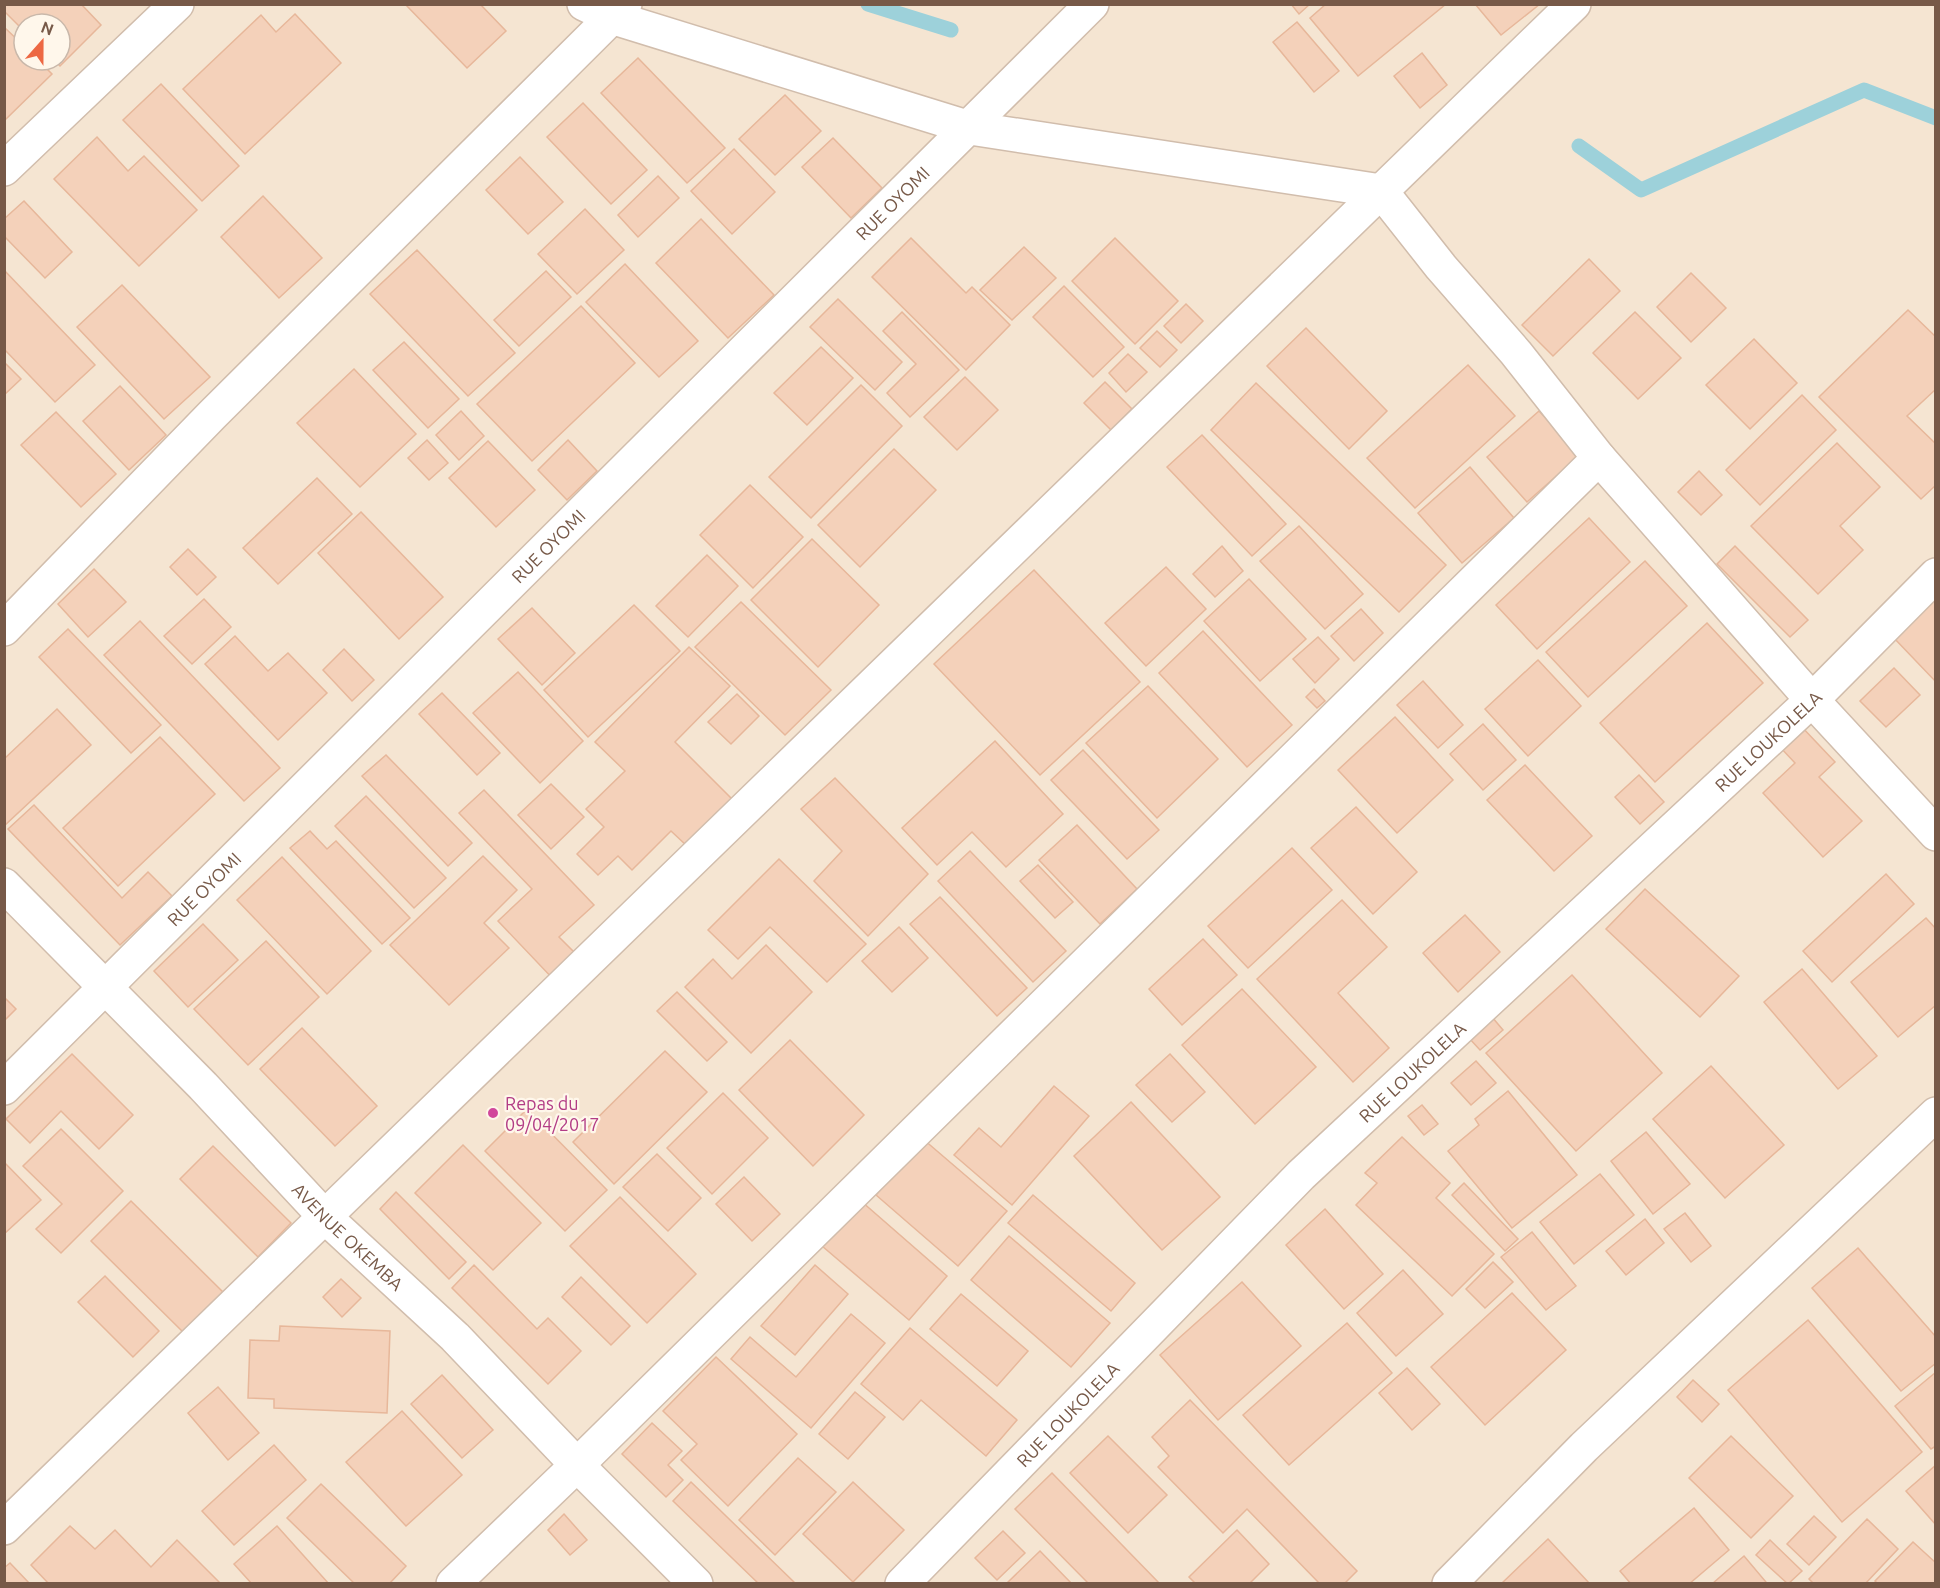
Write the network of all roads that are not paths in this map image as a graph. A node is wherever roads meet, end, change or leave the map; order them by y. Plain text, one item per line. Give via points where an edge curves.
1 (177, 4) edge
2 (1092, 4) edge
3 (1574, 4) edge
4 (607, 9) edge
5 (970, 128) junction
6 (4, 169) edge
7 (1381, 190) junction
8 (1599, 458) junction
9 (1935, 575) edge
10 (4, 629) edge
11 (1812, 700) junction
12 (1935, 834) edge
13 (4, 885) edge
14 (106, 987) junction
15 (4, 1088) edge
16 (1935, 1114) edge
17 (325, 1217) junction
18 (577, 1465) junction
19 (4, 1528) edge
20 (453, 1584) edge
21 (696, 1584) edge
22 (902, 1584) edge
23 (1449, 1584) edge

1 - 6 street
2 - 5 street, RUE OYOMI
3 - 7 street
4 - 5 street
4 - 10 street
5 - 7 street
5 - 14 street, RUE OYOMI
7 - 8 street
7 - 17 street
8 - 11 street
8 - 18 street
9 - 11 street, RUE LOUKOLELA
11 - 12 street
11 - 22 street, RUE LOUKOLELA via 1301,1175
13 - 14 street, AVENUE OKEMBA
14 - 15 street, RUE OYOMI
14 - 17 street, AVENUE OKEMBA
16 - 23 street via 1584,1447
17 - 18 street, AVENUE OKEMBA via 455,1337
17 - 19 street
18 - 20 street
18 - 21 street, AVENUE OKEMBA

